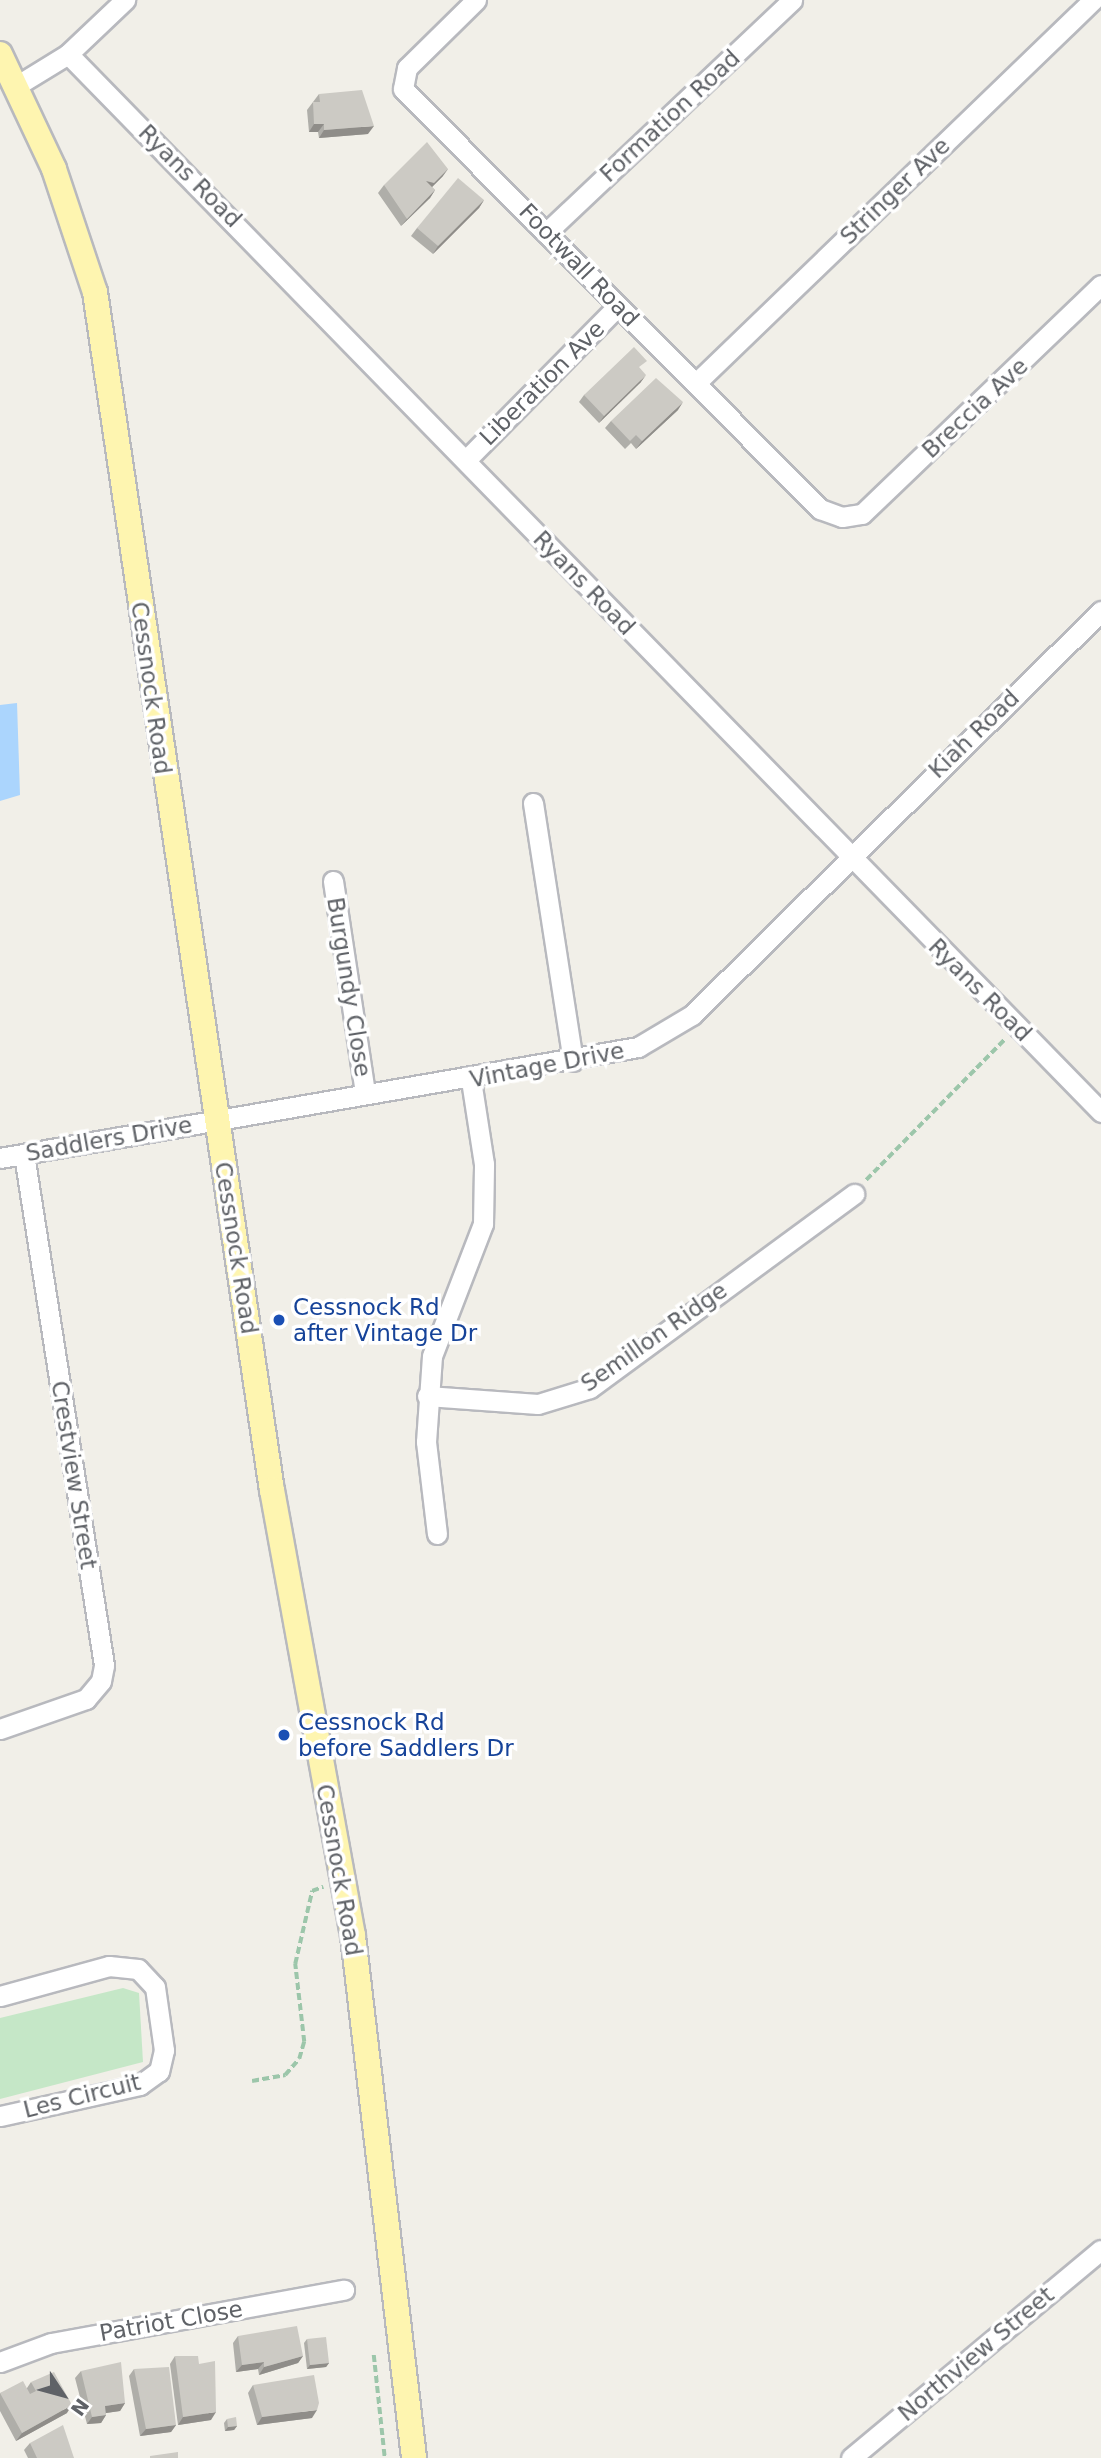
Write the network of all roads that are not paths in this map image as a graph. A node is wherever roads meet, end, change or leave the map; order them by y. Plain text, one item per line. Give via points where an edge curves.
1 (125, 0) edge
2 (476, 0) edge
3 (792, 0) edge
4 (1094, 0) edge
5 (0, 54) edge
6 (68, 54) junction
7 (16, 86) junction
8 (548, 231) junction
9 (1101, 285) edge
10 (618, 306) junction
11 (696, 383) junction
12 (466, 460) junction
13 (842, 517) joint
14 (1101, 611) edge
15 (533, 803) dead end
16 (846, 857) junction
17 (333, 881) dead end
18 (573, 1061) junction
19 (471, 1080) junction
20 (365, 1093) junction
21 (1101, 1112) edge
22 (217, 1119) junction
23 (24, 1155) junction
24 (0, 1158) edge
25 (854, 1194) road end
26 (427, 1396) junction
27 (437, 1534) dead end
28 (0, 1729) edge
29 (0, 1996) edge
30 (0, 2116) edge
31 (1101, 2250) edge
32 (344, 2290) dead end
33 (0, 2362) edge
34 (414, 2458) edge
35 (850, 2458) edge

1 - 6 street
2 - 8 street, Footwall Road via 407,68 403,89
3 - 8 street, Formation Road
4 - 11 street, Stringer Ave
5 - 7 main road, Cessnock Road
6 - 7 street
6 - 12 street, Ryans Road
7 - 22 main road, Cessnock Road via 54,169 95,292
8 - 10 street, Footwall Road
9 - 13 street, Breccia Ave via 876,503 862,514
10 - 11 street, Footwall Road
10 - 12 street, Liberation Ave
11 - 13 street, Footwall Road via 820,509
12 - 16 street, Ryans Road
14 - 16 street, Kiah Road
15 - 18 street
16 - 18 street, Vintage Drive via 692,1015 638,1047
16 - 21 street, Ryans Road
17 - 20 street, Burgundy Close
18 - 19 street, Vintage Drive
19 - 20 street, Vintage Drive
19 - 26 street via 484,1164 483,1224 432,1356
20 - 22 street, Vintage Drive
22 - 23 street, Saddlers Drive
22 - 34 main road, Cessnock Road via 298,1647 353,1936
23 - 24 street, Saddlers Drive
23 - 28 street, Crestview Street via 104,1664 101,1681 86,1699
25 - 26 street, Semillon Ridge via 590,1388 538,1404
26 - 27 street
29 - 30 street, Les Circuit via 109,1966 138,1969 155,1987 164,2050 159,2071 140,2085
31 - 35 street, Northview Street
32 - 33 street, Patriot Close via 51,2343

